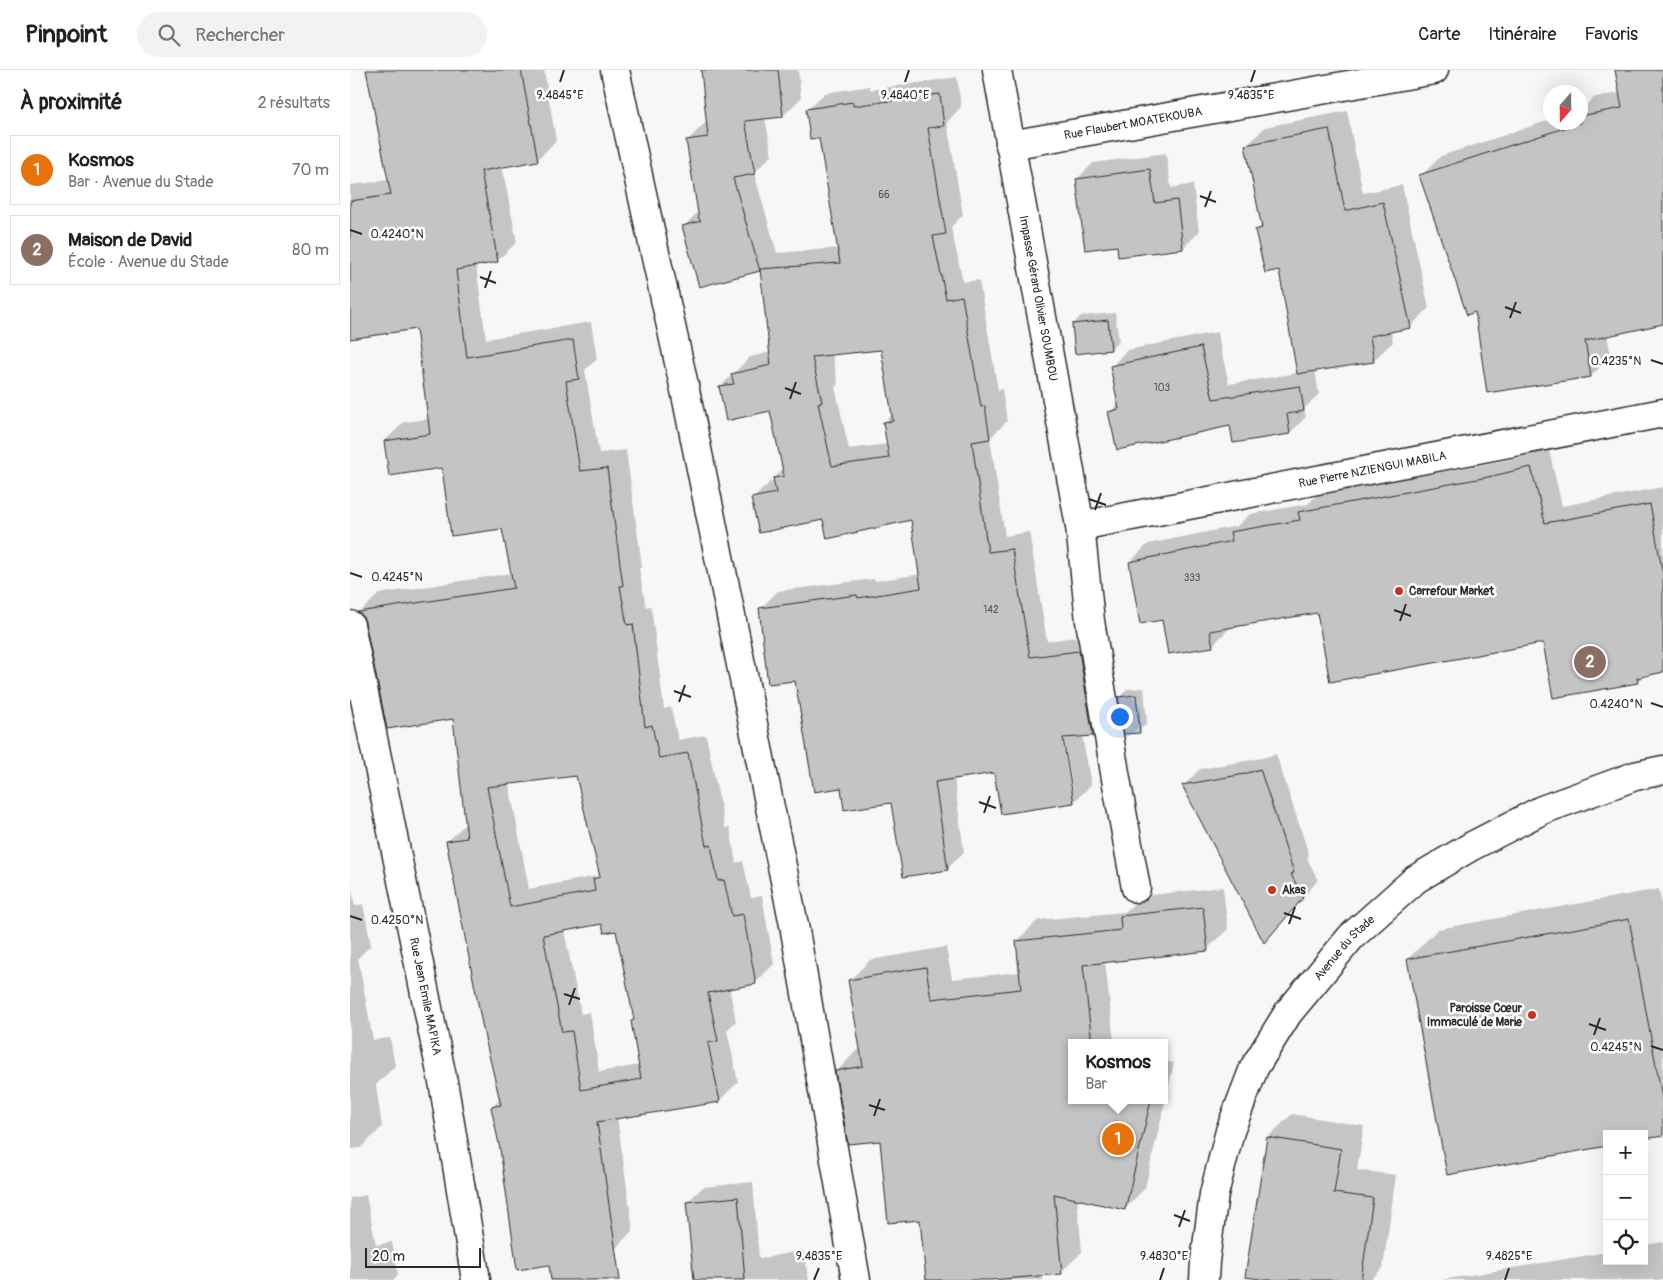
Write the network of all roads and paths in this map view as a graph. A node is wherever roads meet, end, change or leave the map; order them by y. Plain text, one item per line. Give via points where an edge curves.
1 (614, 70) edge
2 (997, 70) edge
3 (1434, 70) edge
4 (1010, 145) junction
5 (1663, 413) edge
6 (1080, 526) junction
7 (350, 625) edge
8 (1663, 770) edge
9 (1136, 888) dead end
10 (476, 1280) edge
11 (856, 1280) edge
12 (1204, 1280) edge

1 - 11 street via 685,390 794,925
2 - 4 street, Impasse Gérard Olivier SOUMBOU
3 - 4 street, Rue Flaubert MOATEKOUBA
4 - 6 street, Impasse Gérard Olivier SOUMBOU
5 - 6 street, Rue Pierre NZIENGUI MABILA
6 - 9 street, Impasse Gérard Olivier SOUMBOU via 1090,621
7 - 10 street, Rue Jean Emile MAPIKA via 444,1087
8 - 12 street, Avenue du Stade via 1635,776 1542,810 1472,846 1416,879 1351,937 1288,1013 1254,1068 1230,1131 1214,1194

